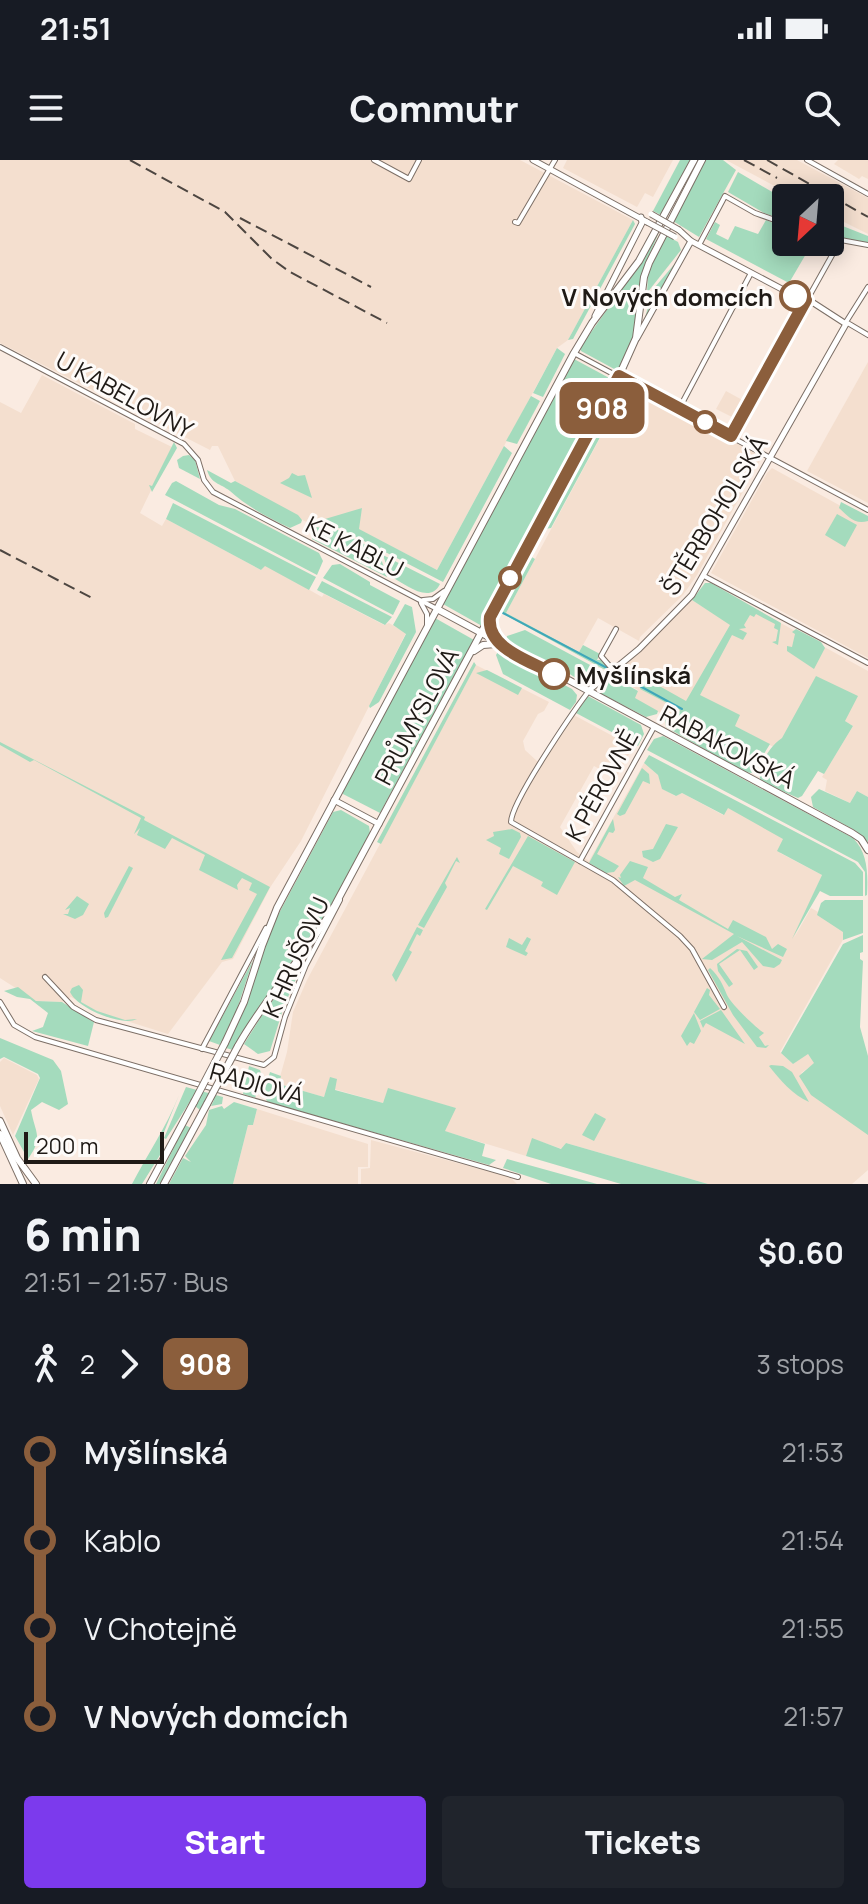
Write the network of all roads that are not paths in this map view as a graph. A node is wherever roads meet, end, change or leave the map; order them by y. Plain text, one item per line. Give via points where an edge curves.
1 (374, 160) edge
2 (419, 160) edge
3 (533, 160) edge
4 (555, 160) edge
5 (694, 160) edge
6 (702, 160) edge
7 (807, 160) edge
8 (550, 169) junction
9 (868, 194) edge
10 (641, 216) junction
11 (772, 219) edge
12 (515, 222) dead end
13 (691, 241) junction
14 (844, 242) edge
15 (699, 245) junction
16 (868, 245) edge
17 (831, 256) edge
18 (751, 273) junction
19 (868, 287) edge
20 (806, 300) junction
21 (594, 319) junction
22 (846, 322) junction
23 (868, 335) edge
24 (635, 342) junction
25 (0, 347) edge
26 (574, 353) junction
27 (619, 376) junction
28 (679, 409) junction
29 (731, 436) junction
30 (771, 458) junction
31 (213, 492) joint
32 (868, 510) edge
33 (704, 576) junction
34 (449, 587) junction
35 (420, 601) junction
36 (437, 609) junction
37 (490, 617) junction
38 (426, 628) junction
39 (616, 629) dead end
40 (480, 634) junction
41 (500, 645) junction
42 (468, 657) junction
43 (868, 663) edge
44 (614, 671) junction
45 (588, 692) junction
46 (654, 727) junction
47 (334, 800) junction
48 (510, 818) joint
49 (379, 824) junction
50 (868, 850) edge
51 (580, 861) junction
52 (343, 889) junction
53 (277, 908) junction
54 (45, 977) dead end
55 (0, 1002) edge
56 (724, 1007) dead end
57 (202, 1049) junction
58 (279, 1108) junction
59 (277, 1115) dead end
60 (0, 1121) edge
61 (0, 1134) edge
62 (518, 1177) dead end
63 (23, 1184) edge
64 (36, 1184) edge
65 (150, 1184) edge
66 (164, 1184) edge

1 - 2 street via 409,179
3 - 8 street
4 - 8 street
5 - 21 main road, PRŮMYSLOVÁ via 639,261
6 - 24 main road, PRŮMYSLOVÁ via 649,263
7 - 9 street
8 - 10 street
8 - 12 street
10 - 13 street, bridge
10 - 13 street, bridge via 651,214
10 - 21 street
11 - 15 street via 725,196
13 - 15 street
13 - 24 street
14 - 16 street
15 - 18 street
17 - 20 street
18 - 20 street
18 - 28 street
19 - 22 street, ŠTĚRBOHOLSKÁ
20 - 22 street
20 - 29 street
21 - 26 main road, PRŮMYSLOVÁ
22 - 23 street
22 - 30 street, ŠTĚRBOHOLSKÁ
24 - 27 main road, PRŮMYSLOVÁ
25 - 31 street, U KABELOVNY via 184,444
26 - 27 street
26 - 34 main road, PRŮMYSLOVÁ
27 - 28 street
27 - 37 main road, PRŮMYSLOVÁ
28 - 29 street
29 - 30 street
30 - 32 street
30 - 33 street, ŠTĚRBOHOLSKÁ
31 - 35 street, KE KABLU
33 - 43 street
33 - 44 street, ŠTĚRBOHOLSKÁ via 683,605
34 - 35 street via 436,598
34 - 36 main road, PRŮMYSLOVÁ
35 - 36 street, KE KABLU
35 - 38 street via 427,614
36 - 38 main road, PRŮMYSLOVÁ
36 - 40 main road, KE KABLU
37 - 40 main road, PRŮMYSLOVÁ
37 - 41 main road via 490,630
38 - 47 main road, PRŮMYSLOVÁ
39 - 44 street via 601,656
40 - 41 main road, RABAKOVSKÁ
40 - 42 main road, PRŮMYSLOVÁ
41 - 42 main road via 483,645
41 - 45 main road, RABAKOVSKÁ
42 - 49 main road, PRŮMYSLOVÁ
44 - 45 street, ŠTĚRBOHOLSKÁ
45 - 46 main road, RABAKOVSKÁ
45 - 48 street, ŠTĚRBOHOLSKÁ
46 - 50 main road, RABAKOVSKÁ via 852,833
46 - 51 street, K PÉROVNĚ
47 - 49 street
47 - 53 main road, PRŮMYSLOVÁ
48 - 51 street, K PÉROVNĚ via 514,826
49 - 52 main road, PRŮMYSLOVÁ
51 - 56 street, K PÉROVNĚ via 613,880 680,936
52 - 57 street, K HRUŠOVU via 306,965 272,1059 260,1065
52 - 66 main road, PRŮMYSLOVÁ, bridge via 238,1046
53 - 57 street, K HRUŠOVU
53 - 65 main road, PRŮMYSLOVÁ, bridge via 244,1002
54 - 57 street, K HRUŠOVU via 85,1015
55 - 58 street, RADIOVÁ via 14,1025 30,1036
58 - 59 street
58 - 62 street, RADIOVÁ
60 - 64 main road
61 - 63 main road

